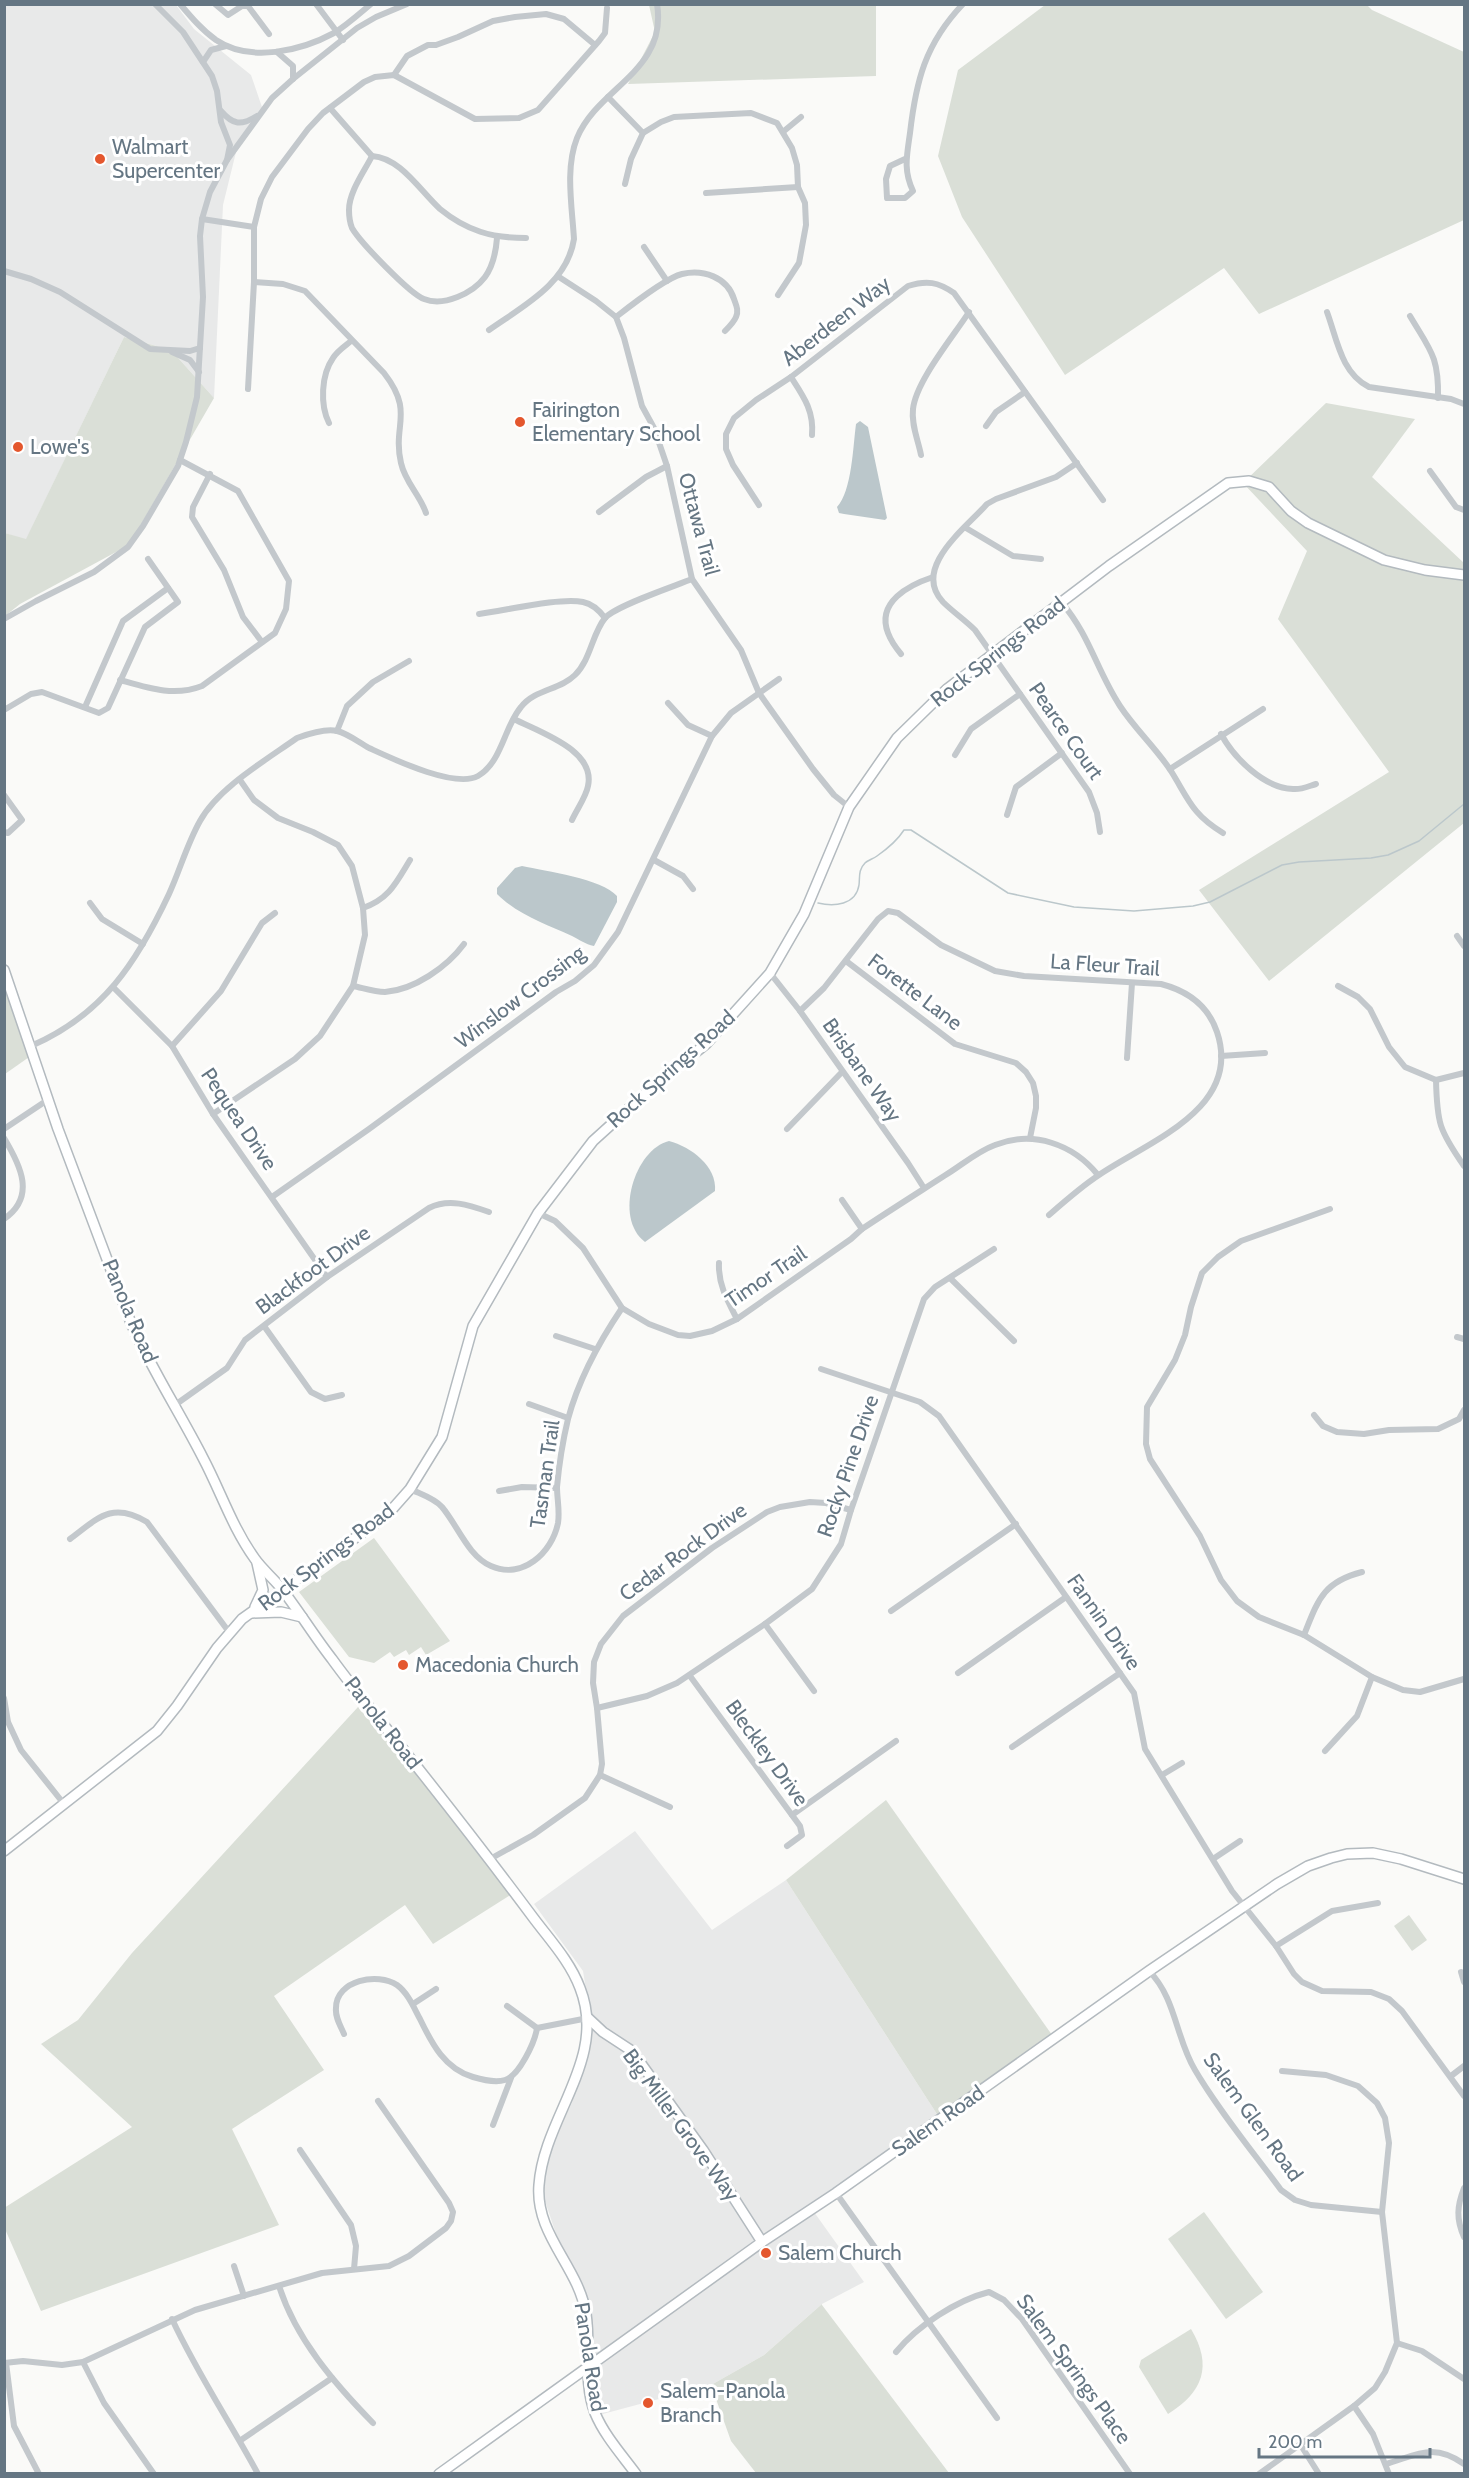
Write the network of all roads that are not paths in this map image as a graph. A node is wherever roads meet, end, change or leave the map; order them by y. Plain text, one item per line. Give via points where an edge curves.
1 (155, 4) edge
2 (180, 4) edge
3 (215, 4) edge
4 (316, 4) edge
5 (370, 4) edge
6 (407, 4) edge
7 (657, 4) edge
8 (963, 4) edge
9 (607, 8) dead end
10 (336, 32) junction
11 (269, 34) dead end
12 (343, 40) junction
13 (595, 45) junction
14 (226, 46) junction
15 (277, 52) junction
16 (203, 62) junction
17 (394, 75) junction
18 (293, 79) junction
19 (608, 97) junction
20 (330, 108) junction
21 (220, 110) junction
22 (260, 115) junction
23 (801, 117) dead end
24 (784, 131) junction
25 (643, 133) junction
26 (372, 156) junction
27 (905, 159) junction
28 (227, 160) junction
29 (626, 184) dead end
30 (798, 187) junction
31 (706, 193) dead end
32 (202, 219) junction
33 (254, 227) junction
34 (497, 238) junction
35 (526, 238) dead end
36 (644, 247) dead end
37 (4, 271) edge
38 (559, 277) junction
39 (667, 281) junction
40 (254, 282) junction
41 (778, 295) dead end
42 (969, 312) junction
43 (1327, 312) dead end
44 (1410, 316) dead end
45 (616, 317) junction
46 (489, 330) dead end
47 (725, 331) dead end
48 (351, 341) junction
49 (200, 348) junction
50 (165, 350) junction
51 (199, 372) junction
52 (791, 377) junction
53 (248, 389) dead end
54 (1025, 392) junction
55 (1438, 398) junction
56 (1464, 404) edge
57 (329, 423) dead end
58 (986, 426) dead end
59 (812, 435) dead end
60 (921, 455) dead end
61 (180, 460) junction
62 (1077, 463) junction
63 (667, 466) junction
64 (1430, 471) dead end
65 (210, 474) junction
66 (1103, 500) dead end
67 (759, 505) dead end
68 (1464, 510) edge
69 (599, 512) dead end
70 (426, 513) dead end
71 (966, 528) junction
72 (1041, 559) dead end
73 (148, 560) dead end
74 (1464, 575) edge
75 (933, 577) junction
76 (692, 579) junction
77 (168, 588) junction
78 (1062, 603) junction
79 (479, 615) dead end
80 (605, 618) junction
81 (4, 619) edge
82 (262, 642) junction
83 (901, 654) dead end
84 (992, 655) junction
85 (409, 661) dead end
86 (779, 679) dead end
87 (120, 680) junction
88 (759, 693) junction
89 (1020, 694) junction
90 (668, 703) dead end
91 (85, 707) junction
92 (1263, 709) dead end
93 (4, 710) edge
94 (514, 719) junction
95 (337, 731) junction
96 (1221, 734) junction
97 (711, 736) junction
98 (1062, 753) junction
99 (955, 755) dead end
100 (1170, 769) junction
101 (240, 780) junction
102 (1316, 784) dead end
103 (4, 795) edge
104 (849, 807) junction
105 (1006, 815) dead end
106 (572, 820) dead end
107 (4, 832) edge
108 (1100, 832) dead end
109 (1223, 833) dead end
110 (411, 860) dead end
111 (654, 860) junction
112 (693, 890) dead end
113 (90, 903) dead end
114 (363, 908) junction
115 (275, 913) dead end
116 (1457, 936) dead end
117 (143, 944) junction
118 (464, 944) dead end
119 (1464, 946) edge
120 (846, 962) junction
121 (4, 970) edge
122 (770, 974) junction
123 (1132, 983) junction
124 (352, 986) junction
125 (1338, 986) dead end
126 (114, 988) junction
127 (800, 1011) junction
128 (31, 1046) junction
129 (172, 1046) junction
130 (1265, 1053) dead end
131 (1221, 1056) junction
132 (1127, 1058) dead end
133 (842, 1072) junction
134 (1464, 1073) edge
135 (1436, 1080) junction
136 (49, 1099) junction
137 (213, 1114) junction
138 (4, 1129) edge
139 (787, 1129) dead end
140 (4, 1138) edge
141 (1030, 1138) junction
142 (1464, 1166) edge
143 (1098, 1175) junction
144 (924, 1188) junction
145 (273, 1197) junction
146 (842, 1200) dead end
147 (1330, 1209) dead end
148 (489, 1212) dead end
149 (538, 1213) junction
150 (1049, 1215) dead end
151 (4, 1219) edge
152 (862, 1229) junction
153 (994, 1249) dead end
154 (719, 1263) dead end
155 (327, 1277) junction
156 (950, 1278) junction
157 (622, 1308) junction
158 (737, 1318) junction
159 (264, 1326) junction
160 (556, 1336) dead end
161 (1457, 1337) dead end
162 (1464, 1339) edge
163 (1014, 1341) dead end
164 (595, 1349) junction
165 (821, 1369) dead end
166 (891, 1391) junction
167 (342, 1395) dead end
168 (529, 1404) dead end
169 (175, 1405) junction
170 (1464, 1410) edge
171 (1314, 1415) dead end
172 (568, 1418) junction
173 (557, 1488) junction
174 (410, 1490) junction
175 (499, 1491) dead end
176 (851, 1510) junction
177 (1016, 1524) junction
178 (70, 1539) dead end
179 (256, 1560) junction
180 (1362, 1572) dead end
181 (281, 1589) junction
182 (1066, 1597) junction
183 (891, 1611) dead end
184 (250, 1613) junction
185 (302, 1617) junction
186 (765, 1624) junction
187 (229, 1632) junction
188 (1304, 1635) junction
189 (958, 1673) dead end
190 (1120, 1673) junction
191 (690, 1676) junction
192 (1372, 1677) junction
193 (1464, 1679) edge
194 (814, 1691) dead end
195 (4, 1698) edge
196 (597, 1708) junction
197 (6, 1722) edge
198 (896, 1741) dead end
199 (1012, 1747) dead end
200 (1325, 1751) dead end
201 (1182, 1763) dead end
202 (600, 1775) junction
203 (1162, 1775) junction
204 (64, 1804) junction
205 (670, 1807) dead end
206 (792, 1815) junction
207 (1240, 1841) dead end
208 (787, 1846) dead end
209 (4, 1851) edge
210 (490, 1859) junction
211 (1213, 1859) junction
212 (1464, 1879) edge
213 (1378, 1903) dead end
214 (1245, 1907) junction
215 (1276, 1946) junction
216 (1149, 1971) junction
217 (1461, 1972) dead end
218 (1464, 1982) edge
219 (436, 1989) dead end
220 (413, 2004) junction
221 (507, 2006) dead end
222 (588, 2018) junction
223 (537, 2028) junction
224 (603, 2032) junction
225 (344, 2034) dead end
226 (587, 2035) junction
227 (1464, 2066) edge
228 (1282, 2071) dead end
229 (1451, 2076) junction
230 (511, 2078) junction
231 (1464, 2096) edge
232 (378, 2101) dead end
233 (493, 2126) dead end
234 (300, 2150) dead end
235 (1464, 2188) edge
236 (836, 2193) junction
237 (1382, 2212) junction
238 (1464, 2237) edge
239 (762, 2242) junction
240 (234, 2266) dead end
241 (354, 2269) junction
242 (279, 2286) junction
243 (244, 2296) junction
244 (172, 2319) junction
245 (930, 2322) junction
246 (1397, 2343) junction
247 (896, 2352) dead end
248 (83, 2362) junction
249 (5, 2363) edge
250 (589, 2367) junction
251 (332, 2378) junction
252 (1464, 2379) edge
253 (1354, 2406) junction
254 (997, 2418) dead end
255 (373, 2423) dead end
256 (241, 2440) junction
257 (1300, 2444) junction
258 (1386, 2464) junction
259 (1464, 2464) edge
260 (39, 2474) edge
261 (154, 2474) edge
262 (258, 2474) edge
263 (439, 2474) edge
264 (636, 2474) edge
265 (1130, 2474) edge
266 (1259, 2474) edge
267 (1319, 2474) edge
268 (1389, 2474) edge

1 - 16 street via 183,32
2 - 14 street via 202,29
3 - 11 street via 228,15 248,6
4 - 10 street
5 - 10 street
6 - 12 street via 376,17
7 - 19 street via 658,26 647,56
8 - 27 street via 943,28 918,76
9 - 13 street via 605,33
10 - 12 street
10 - 15 street
12 - 18 street
13 - 17 street via 564,19 546,14 515,17 428,45 407,56
13 - 17 street via 538,110 519,118 475,119
14 - 15 street
14 - 16 street via 211,50
15 - 18 street via 293,66
16 - 21 street via 214,83
17 - 20 street via 364,82
18 - 22 street
19 - 25 street
19 - 38 street via 583,126 575,146 570,169 574,239
20 - 26 street
20 - 33 street via 308,129 272,177
21 - 22 street via 238,124
21 - 28 street via 230,145
22 - 28 street
23 - 24 street
24 - 25 street via 763,116 733,113 674,117
24 - 30 street via 797,165
25 - 29 street via 631,159
26 - 34 street via 382,156 395,165 453,218
26 - 34 street via 353,192 348,209 351,226 364,244 423,299 454,300 484,278
27 - 27 street via 890,166 887,198 905,198 913,191
28 - 32 street via 210,192
30 - 31 street
30 - 41 street via 805,203 803,246 799,263
32 - 33 street
32 - 49 street
33 - 40 street
34 - 35 street
36 - 39 street
37 - 50 street via 60,292 150,350
38 - 45 street
38 - 46 street
39 - 45 street
39 - 47 street via 691,272 723,281 738,310
40 - 48 street via 283,284 304,291
40 - 53 street
42 - 52 street, Aberdeen Way via 942,284 920,282 908,286
42 - 54 street, Aberdeen Way
42 - 60 street via 920,387 913,407 912,420
43 - 55 street via 1345,363 1360,382 1369,387
44 - 55 street via 1436,359
45 - 63 street, Ottawa Trail via 642,406
48 - 57 street via 334,357 325,380 323,411
48 - 70 street via 384,373 401,400 401,462
49 - 50 street
49 - 51 street
50 - 51 street via 190,360
51 - 61 street via 198,397
52 - 59 street via 809,405
52 - 67 street, Aberdeen Way via 734,418 726,434 726,449 733,465
54 - 58 street via 996,412
54 - 62 street, Aberdeen Way
55 - 56 street
61 - 65 street
61 - 81 street via 143,526 121,553 94,572
62 - 66 street, Aberdeen Way
62 - 71 street via 1056,477 987,504
63 - 69 street
63 - 76 street, Ottawa Trail
64 - 68 street via 1456,507
65 - 82 street via 192,517 224,570 243,617
65 - 82 street via 238,491 289,581 286,609 275,633
71 - 72 street via 1013,556
71 - 75 street via 940,554
73 - 77 street
74 - 78 street, Rock Springs Road via 1384,560 1308,523 1269,487 1239,481 1228,483
75 - 83 street via 900,592 889,609 886,625
75 - 84 street, Pearce Court via 942,602 975,630
76 - 80 street
76 - 88 street, Ottawa Trail via 741,650
77 - 87 street via 178,602 145,627
77 - 91 street via 123,621
78 - 84 street, Rock Springs Road
78 - 100 street via 1086,637 1119,706
79 - 80 street via 563,601 582,602 599,609
80 - 94 street via 584,665 574,676 531,697
82 - 87 street via 191,690 172,692
84 - 89 street, Pearce Court
84 - 104 street, Rock Springs Road via 947,688 897,738
85 - 95 street via 373,682 347,706
86 - 88 street, Winslow Crossing
87 - 91 street via 108,708 99,713
88 - 97 street, Winslow Crossing via 731,713
88 - 104 street, Ottawa Trail via 813,769
89 - 98 street, Pearce Court
89 - 99 street via 971,729
90 - 97 street via 688,725
91 - 93 street via 42,692
92 - 96 street
94 - 95 street via 492,762 477,777 466,779 412,766
94 - 106 street via 568,746 585,763 588,787
95 - 101 street via 297,738
96 - 100 street
96 - 102 street via 1242,764 1280,788 1296,790
97 - 111 street, Winslow Crossing
98 - 105 street via 1017,787
98 - 108 street, Pearce Court via 1089,792
100 - 109 street via 1193,810
101 - 114 street via 254,800 278,818 338,845 352,866
101 - 117 street via 200,820
103 - 107 street via 22,820 8,833
104 - 122 street, Rock Springs Road via 804,914
110 - 114 street via 379,902
111 - 112 street via 683,876
111 - 145 street, Winslow Crossing via 618,932 594,964
113 - 117 street via 102,919
114 - 124 street via 365,935
115 - 129 street via 262,923 221,991
116 - 119 street
117 - 126 street
118 - 124 street via 454,957 414,983 382,992
120 - 123 street, La Fleur Trail via 888,911 898,913 941,945 995,971
120 - 127 street, La Fleur Trail
120 - 141 street, Forette Lane via 955,1044 1016,1063 1026,1072 1036,1096
121 - 128 street, Panola Road
122 - 127 street, Brisbane Way
122 - 149 street, Rock Springs Road via 706,1044 593,1141
123 - 131 street, La Fleur Trail via 1173,987 1197,1001 1213,1021
123 - 132 street
124 - 137 street via 320,1036 295,1059
125 - 135 street via 1370,1009 1399,1061
126 - 128 street via 70,1026
126 - 129 street, Pequea Drive
127 - 133 street, Brisbane Way
128 - 136 street, Panola Road
129 - 137 street, Pequea Drive
130 - 131 street
131 - 143 street, La Fleur Trail via 1213,1087 1192,1117
133 - 139 street
133 - 144 street, Brisbane Way
134 - 135 street
135 - 142 street via 1438,1120
136 - 138 street
136 - 169 street, Panola Road via 131,1323
137 - 145 street, Pequea Drive
140 - 151 street via 20,1171 24,1195 17,1209
141 - 143 street via 1072,1151
141 - 144 street, Timor Trail via 996,1144
143 - 150 street, La Fleur Trail
144 - 152 street, Timor Trail
145 - 155 street, Pequea Drive
146 - 152 street
147 - 188 street via 1240,1241 1203,1274 1185,1335 1147,1407 1146,1422 1150,1459 1200,1536 1221,1580 1237,1600 1259,1617
148 - 155 street, Blackfoot Drive via 462,1202 438,1204
149 - 157 street, Timor Trail via 555,1221 582,1248
149 - 174 street, Rock Springs Road via 473,1326 442,1437
152 - 158 street, Timor Trail
153 - 156 street, Rocky Pine Drive
154 - 158 street via 723,1292
155 - 159 street, Blackfoot Drive
156 - 163 street
156 - 166 street, Rocky Pine Drive via 924,1299
157 - 158 street, Timor Trail via 678,1335 712,1331
157 - 164 street, Tasman Trail
159 - 167 street via 311,1392 325,1399
159 - 169 street, Blackfoot Drive via 245,1340 227,1368
160 - 164 street
161 - 162 street
164 - 172 street, Tasman Trail
165 - 166 street, Fannin Drive
166 - 176 street, Rocky Pine Drive
166 - 177 street, Fannin Drive via 920,1402 939,1416
168 - 172 street
169 - 179 street, Panola Road via 231,1521
170 - 171 street via 1459,1419 1438,1429 1364,1434 1337,1432 1323,1426
172 - 173 street, Tasman Trail
173 - 174 street, Tasman Trail via 558,1516 553,1539 530,1565 519,1570 505,1570 481,1560 441,1506
173 - 175 street
174 - 181 street, Rock Springs Road via 387,1515
176 - 186 street, Rocky Pine Drive via 841,1544 819,1581
176 - 196 street, Cedar Rock Drive via 810,1502 780,1506 711,1548 635,1606 601,1644 594,1662
177 - 182 street, Fannin Drive
177 - 183 street
178 - 187 street via 101,1515 125,1512 147,1522
179 - 181 street, Panola Road
179 - 184 street via 263,1590
180 - 188 street via 1337,1580 1323,1592
181 - 184 street, Rock Springs Road
181 - 185 street, Panola Road
182 - 189 street
182 - 190 street, Fannin Drive
184 - 185 street via 281,1612
184 - 187 street, Rock Springs Road
185 - 210 street, Panola Road
186 - 191 street, Rocky Pine Drive
186 - 194 street
187 - 204 street, Rock Springs Road via 165,1723
188 - 192 street
190 - 199 street
190 - 203 street, Fannin Drive via 1137,1701 1145,1749
191 - 196 street, Rocky Pine Drive via 647,1696
191 - 206 street, Bleckley Drive
192 - 193 street via 1420,1692
192 - 200 street via 1357,1716
195 - 197 street
196 - 202 street, Cedar Rock Drive
197 - 204 street via 21,1750
198 - 206 street
201 - 203 street
202 - 205 street
202 - 210 street via 585,1798 533,1835
203 - 211 street, Fannin Drive
204 - 209 street, Rock Springs Road
206 - 208 street, Bleckley Drive via 802,1835
207 - 211 street
210 - 222 street, Panola Road via 569,1966
211 - 214 street, Fannin Drive
212 - 214 street, Salem Road via 1373,1853 1347,1854 1308,1866
213 - 215 street via 1332,1911
214 - 215 street, Fannin Drive
214 - 216 street, Salem Road
215 - 229 street, Fannin Drive via 1294,1974 1312,1988 1332,1993 1371,1992 1389,1999
216 - 236 street, Salem Road
216 - 237 street, Salem Glen Road via 1167,1998 1194,2069 1281,2190 1311,2205
217 - 218 street
219 - 220 street
220 - 225 street via 398,1986 388,1981 374,1979 352,1984 337,2000 337,2017
220 - 230 street via 441,2057 454,2069 483,2080
221 - 223 street
222 - 223 street
222 - 224 street, Big Miller Grove Way
222 - 226 street, Panola Road
223 - 230 street via 536,2038
224 - 226 street
224 - 239 street, Big Miller Grove Way via 624,2044 639,2061
226 - 250 street, Panola Road via 581,2065 543,2158 539,2184 544,2224 580,2292 586,2313
227 - 229 street
228 - 237 street via 1342,2080 1365,2091 1377,2103 1385,2118 1389,2143
229 - 231 street, Fannin Drive
230 - 233 street
232 - 241 street via 453,2212 446,2228 409,2256 388,2266
234 - 241 street via 351,2225 356,2246
235 - 238 street via 1458,2204 1458,2221
236 - 239 street, Salem Road
236 - 245 street
237 - 246 street
239 - 250 street, Salem Road
240 - 243 street
241 - 242 street via 322,2273
242 - 243 street
242 - 251 street via 296,2327
243 - 244 street
244 - 248 street
244 - 256 street via 203,2381
245 - 247 street, Salem Springs Place
245 - 254 street
245 - 265 street, Salem Springs Place via 973,2296 989,2292 1004,2300 1022,2319
246 - 252 street via 1422,2351
246 - 253 street via 1375,2388
248 - 249 street
248 - 261 street via 104,2403
249 - 260 street via 14,2426
250 - 263 street, Salem Road
250 - 264 street, Panola Road via 595,2412
251 - 255 street
251 - 256 street
253 - 257 street
253 - 258 street via 1373,2434
256 - 262 street
257 - 266 street
257 - 267 street
258 - 259 street via 1427,2451 1451,2455
258 - 268 street

